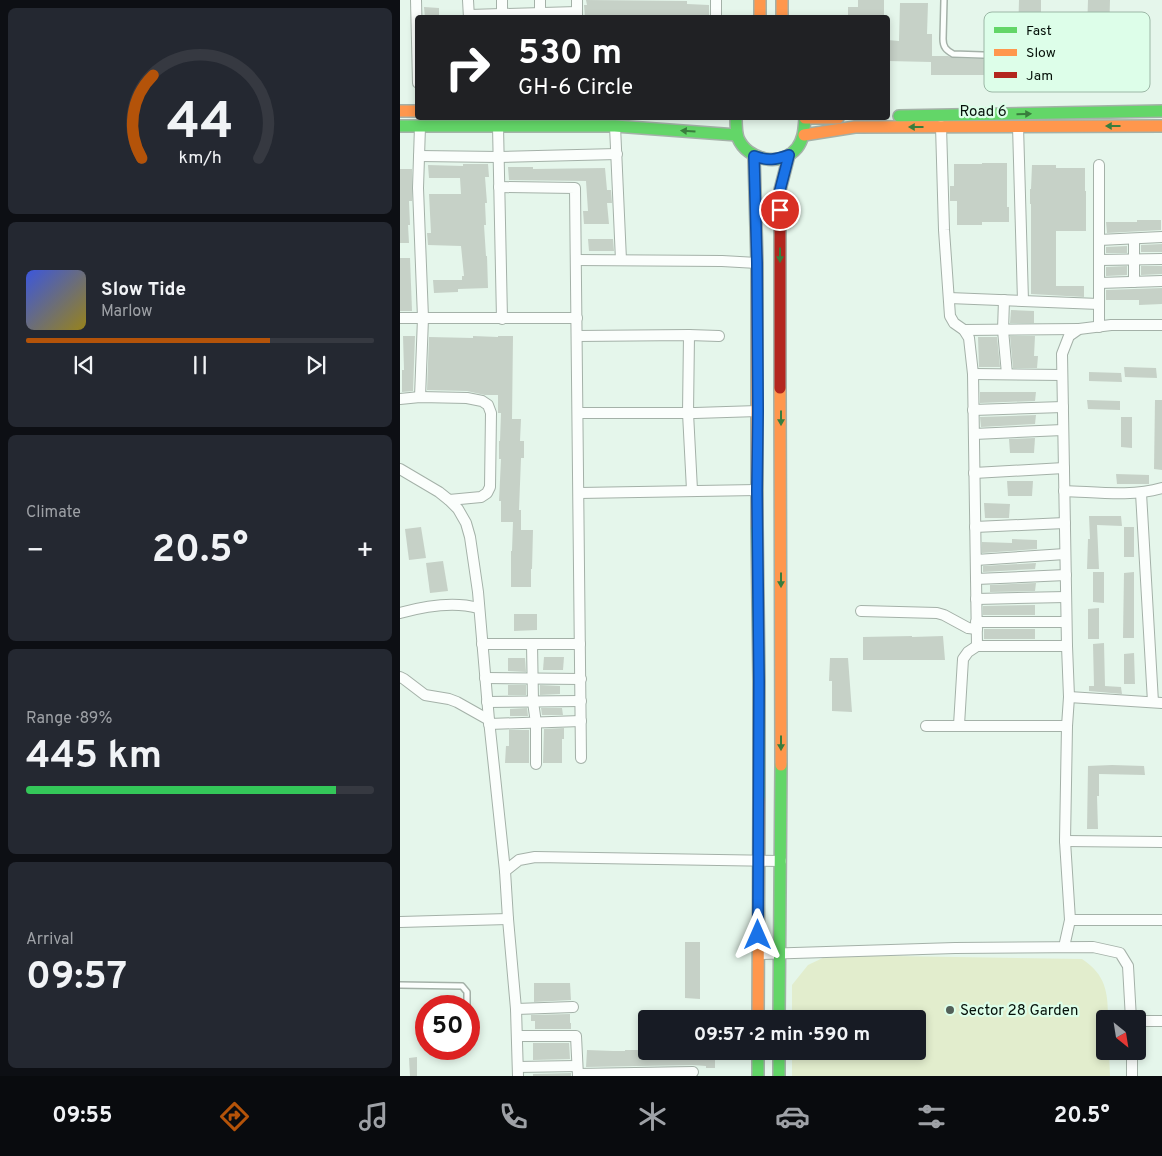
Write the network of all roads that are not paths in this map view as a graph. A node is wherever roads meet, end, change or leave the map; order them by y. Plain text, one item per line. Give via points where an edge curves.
1 (416, 0) edge
2 (468, 0) edge
3 (502, 0) edge
4 (540, 0) edge
5 (577, 0) edge
6 (716, 0) edge
7 (760, 0) edge
8 (782, 0) edge
9 (944, 0) edge
10 (416, 15) edge
11 (469, 15) edge
12 (502, 15) edge
13 (540, 15) edge
14 (577, 15) edge
15 (716, 15) edge
16 (760, 15) edge
17 (782, 15) edge
18 (984, 55) edge
19 (400, 111) edge
20 (415, 111) edge
21 (1162, 112) edge
22 (890, 117) edge
23 (736, 120) edge
24 (805, 120) edge
25 (400, 126) edge
26 (420, 126) junction
27 (498, 126) junction
28 (615, 126) junction
29 (941, 126) junction
30 (1018, 126) junction
31 (1162, 126) edge
32 (737, 135) junction
33 (804, 135) junction
34 (616, 154) junction
35 (789, 155) junction
36 (419, 156) junction
37 (499, 156) junction
38 (754, 156) junction
39 (1099, 165) dead end
40 (499, 187) junction
41 (1162, 237) edge
42 (1134, 238) junction
43 (1099, 240) junction
44 (1134, 259) junction
45 (1162, 259) edge
46 (576, 260) junction
47 (621, 260) junction
48 (1099, 260) junction
49 (757, 263) junction
50 (1162, 281) edge
51 (1134, 282) junction
52 (1099, 283) junction
53 (949, 298) junction
54 (1004, 300) junction
55 (1023, 301) junction
56 (1099, 304) junction
57 (400, 318) edge
58 (423, 318) junction
59 (502, 318) junction
60 (577, 318) junction
61 (1162, 325) edge
62 (1099, 327) junction
63 (1079, 329) junction
64 (964, 330) junction
65 (1003, 330) junction
66 (689, 335) junction
67 (577, 336) junction
68 (719, 336) dead end
69 (973, 374) junction
70 (1007, 374) junction
71 (1062, 375) junction
72 (420, 397) junction
73 (400, 398) edge
74 (1063, 407) junction
75 (974, 410) junction
76 (758, 411) junction
77 (578, 412) junction
78 (688, 413) junction
79 (1063, 430) junction
80 (974, 434) junction
81 (1064, 468) junction
82 (400, 469) edge
83 (974, 473) junction
84 (1162, 488) edge
85 (692, 490) junction
86 (757, 490) junction
87 (1064, 491) junction
88 (579, 493) junction
89 (1141, 493) junction
90 (449, 500) junction
91 (1065, 523) junction
92 (975, 526) junction
93 (1066, 554) junction
94 (976, 560) junction
95 (1066, 575) junction
96 (976, 579) junction
97 (1066, 597) junction
98 (976, 599) junction
99 (478, 608) junction
100 (861, 611) dead end
101 (400, 613) edge
102 (1066, 622) junction
103 (977, 626) junction
104 (482, 644) junction
105 (532, 644) junction
106 (580, 644) junction
107 (977, 646) junction
108 (1066, 646) junction
109 (400, 677) edge
110 (485, 678) junction
111 (532, 678) junction
112 (581, 678) junction
113 (1068, 696) junction
114 (581, 701) junction
115 (487, 702) junction
116 (532, 702) junction
117 (1157, 702) edge
118 (581, 721) junction
119 (489, 722) junction
120 (536, 723) junction
121 (959, 725) junction
122 (926, 726) dead end
123 (1067, 726) junction
124 (581, 758) dead end
125 (536, 764) dead end
126 (1064, 841) junction
127 (1162, 842) edge
128 (758, 861) junction
129 (781, 861) junction
130 (505, 871) junction
131 (508, 919) junction
132 (1070, 920) junction
133 (1162, 920) edge
134 (400, 922) edge
135 (1064, 947) junction
136 (780, 953) junction
137 (758, 954) junction
138 (400, 985) edge
139 (467, 995) edge
140 (573, 1007) dead end
141 (516, 1009) junction
142 (758, 1010) edge
143 (779, 1010) edge
144 (1130, 1010) edge
145 (1146, 1021) edge
146 (1162, 1021) edge
147 (518, 1036) junction
148 (758, 1060) edge
149 (779, 1060) edge
150 (1132, 1060) edge
151 (518, 1071) edge
152 (578, 1072) edge
153 (693, 1072) dead end
154 (758, 1076) edge
155 (779, 1076) edge
156 (1132, 1076) edge

1 - 10 street
2 - 11 street
3 - 12 street
4 - 13 street
5 - 14 street
6 - 15 street
7 - 16 main road
8 - 17 main road
9 - 18 lane via 942,39 946,50 953,54
13 - 14 street
19 - 20 main road
22 -> 21 main road, Road 6
23 - 32 main road
24 - 33 main road
25 - 26 main road
26 - 27 main road
26 - 36 street
27 - 28 main road
27 - 37 street
32 -> 28 main road
28 - 34 street
29 - 30 main road, Road 6
29 -> 33 main road, Road 6 via 855,127
29 - 53 street
31 -> 30 main road, Road 6
30 - 55 street
32 - 38 main road via 740,144
33 - 35 main road
34 - 37 street
34 - 47 street
35 - 38 main road via 771,160
35 -> 129 main road via 780,190
36 - 37 street
36 - 58 street
37 - 40 street
38 - 49 main road
39 - 43 street
40 - 46 street via 575,188
40 - 59 street
41 - 42 street
42 - 43 street
42 - 44 street
43 - 48 street
44 - 45 street
44 - 48 street
44 - 51 street
46 - 47 street
46 - 60 street
47 - 49 street
48 - 52 street
49 - 76 main road
50 - 51 street
51 - 52 street
52 - 56 street
53 - 54 street
53 - 64 street via 950,316
54 - 55 street
54 - 65 street
55 - 56 street
56 - 62 street
57 - 58 street
58 - 59 street
58 - 72 street
59 - 60 street
60 - 67 street
61 - 62 street
62 - 63 street
63 - 65 street
63 - 71 street via 1069,336 1065,344
64 - 65 street
64 - 69 street via 969,338
65 - 70 street
66 - 67 street
66 - 68 street
66 - 78 street
67 - 77 street
69 - 70 street
69 - 75 street
70 - 71 street
71 - 74 street
72 - 73 street
72 - 90 street via 459,397 482,401 491,413 490,486 487,493 481,497
74 - 75 street
74 - 79 street
75 - 80 street
76 - 78 street
76 - 86 main road
77 - 78 street
77 - 88 street
78 - 85 street
79 - 80 street
79 - 81 street
80 - 83 street
81 - 83 street
81 - 87 street
82 - 90 street
83 - 92 street
84 - 89 street
85 - 86 street
85 - 88 street
86 - 128 main road
87 - 89 street
87 - 91 street
88 - 106 street
89 - 117 street
90 - 99 street via 466,523 470,536
91 - 92 street
91 - 93 street
92 - 94 street
93 - 94 street
93 - 95 street
94 - 96 street
95 - 96 street
95 - 97 street
96 - 98 street
97 - 98 street
97 - 102 street
98 - 103 street
99 - 101 street via 456,604
99 - 104 street
100 - 103 street via 937,613 968,628
102 - 103 street
102 - 108 street
103 - 107 street
104 - 105 street
104 - 110 street
105 - 106 street
105 - 111 street
106 - 112 street
107 - 108 street
107 - 121 street via 963,659
108 - 113 street
109 - 119 street via 425,695 457,702
110 - 111 street
110 - 115 street
111 - 112 street
111 - 116 street
112 - 114 street
113 - 117 street
113 - 123 street
114 - 116 street
114 - 118 street
115 - 116 street
115 - 119 street
116 - 120 street
118 - 120 street
118 - 124 street
119 - 120 street
119 - 130 street
120 - 125 street
121 - 122 street
121 - 123 street
123 - 126 street
126 - 127 street
126 - 132 street
128 - 129 street
128 - 130 street via 535,856 519,860
128 - 137 main road
129 - 136 main road
130 - 131 street
131 - 134 street
131 - 141 street
132 - 133 street
132 - 135 street
135 - 136 street
135 - 144 street via 1093,947 1120,953 1128,966
136 - 137 street
136 - 143 main road
137 - 142 main road
138 - 139 lane via 462,986
140 - 141 street
141 - 147 street
145 - 146 street
147 - 151 street
147 - 152 street via 576,1036
148 - 154 main road
149 - 155 main road
150 - 156 street
151 - 152 street
152 - 153 street

